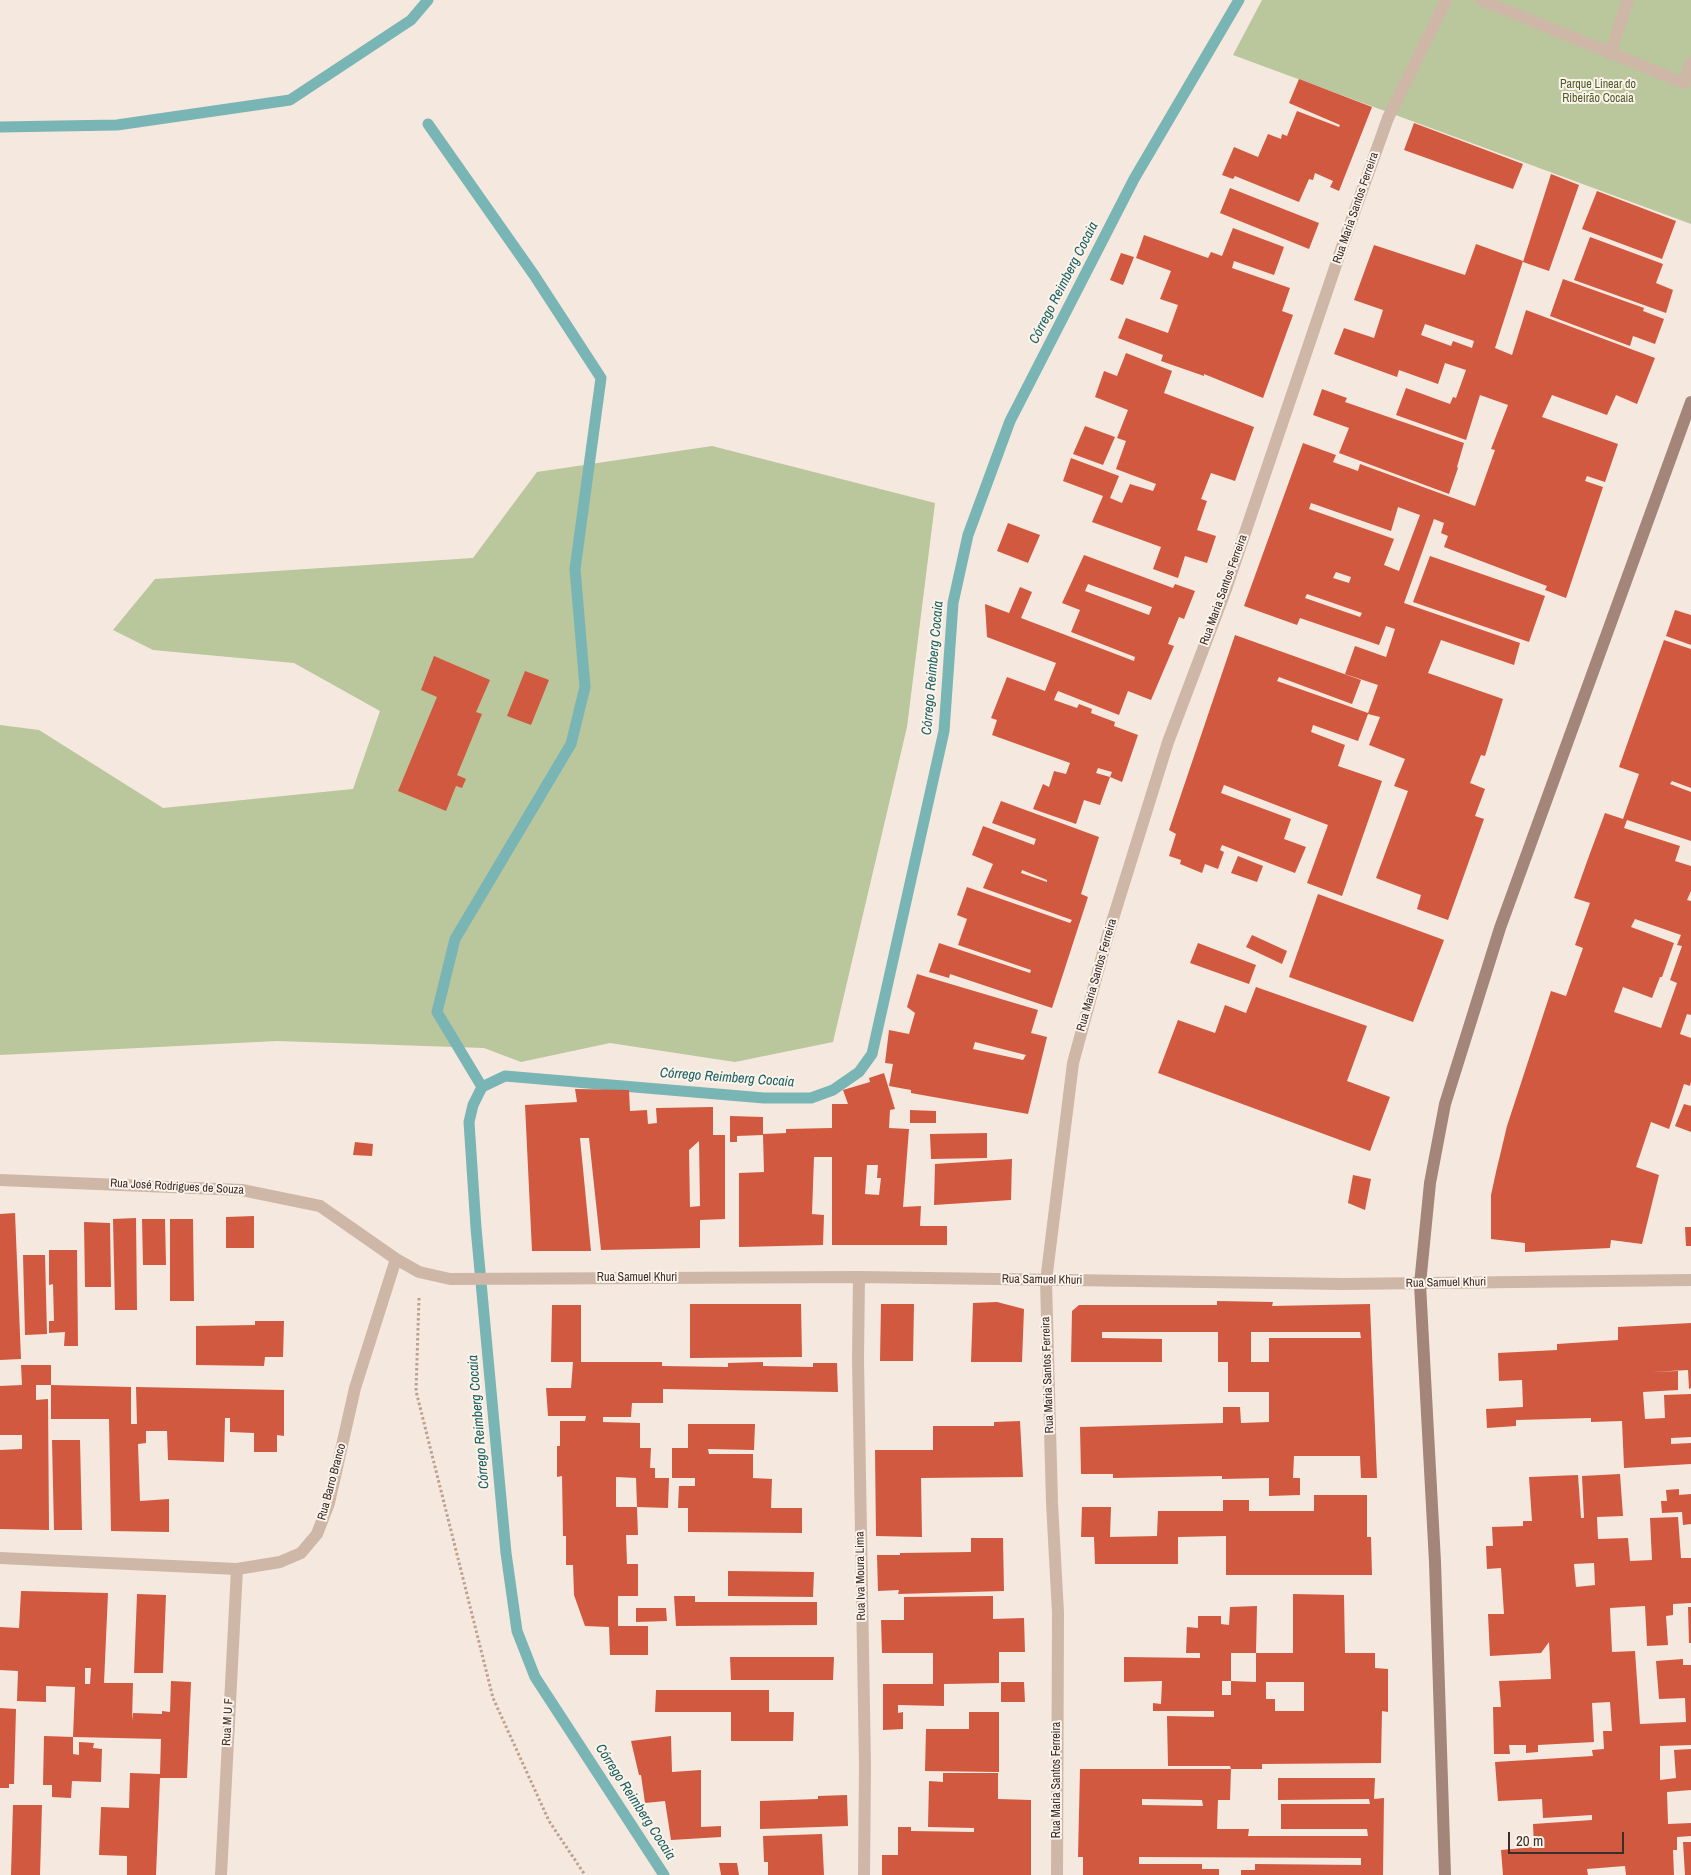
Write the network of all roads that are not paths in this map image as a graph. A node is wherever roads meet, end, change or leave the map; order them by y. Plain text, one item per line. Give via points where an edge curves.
1 (1446, 0) edge
2 (1481, 0) edge
3 (1628, 0) edge
4 (1610, 54) junction
5 (1691, 63) edge
6 (1691, 402) edge
7 (0, 1180) edge
8 (396, 1259) junction
9 (859, 1277) junction
10 (1691, 1280) edge
11 (1046, 1281) junction
12 (1420, 1284) junction
13 (0, 1558) edge
14 (237, 1569) junction
15 (221, 1875) edge
16 (864, 1875) edge
17 (1057, 1875) edge
18 (1445, 1875) edge

1 - 11 street, Rua Maria Santos Ferreira via 1388,118 1226,589 1168,742 1107,938 1073,1063
2 - 4 street
3 - 4 street
4 - 5 street via 1684,83
6 - 12 main road via 1500,928 1446,1104 1430,1183
7 - 8 street, Rua José Rodrigues de Souza via 242,1190 320,1206
8 - 9 street, Rua Samuel Khuri via 419,1272 450,1279
8 - 14 street, Rua Barro Branco via 355,1388 329,1502 317,1534 301,1553 280,1562
9 - 11 street, Rua Samuel Khuri
9 - 16 street, Rua Iva Moura Lima
10 - 12 street, Rua Samuel Khuri
11 - 12 street, Rua Samuel Khuri
11 - 17 street, Rua Maria Santos Ferreira via 1058,1613
12 - 18 main road via 1435,1562
13 - 14 street, Rua Barro Branco
14 - 15 street, Rua M U F

